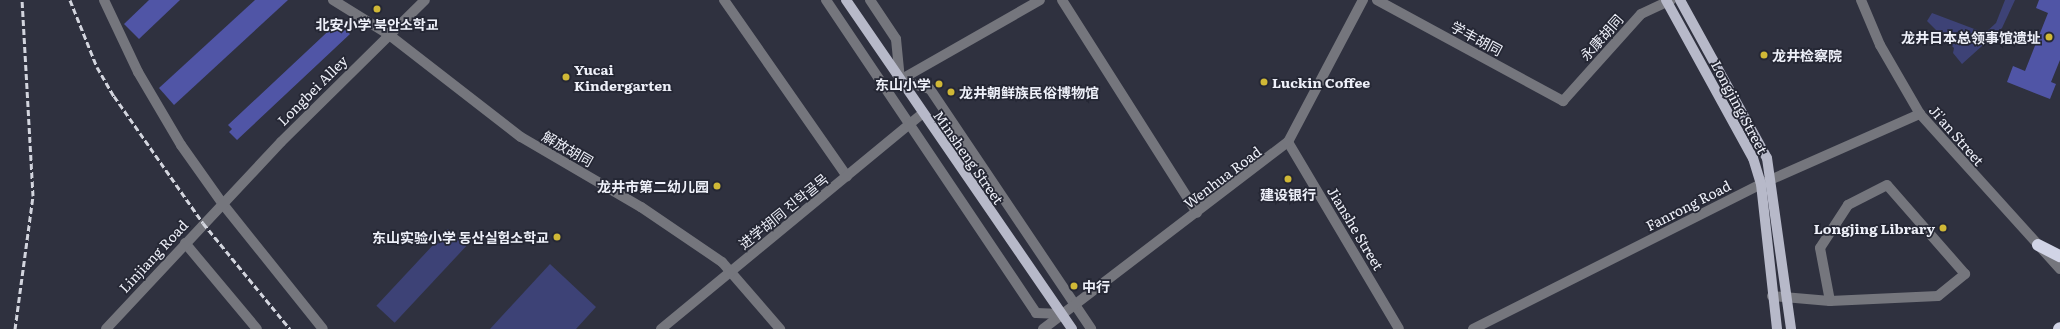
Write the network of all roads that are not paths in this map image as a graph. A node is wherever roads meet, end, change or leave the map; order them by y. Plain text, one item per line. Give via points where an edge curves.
1 (104, 0) edge
2 (333, 0) edge
3 (425, 0) edge
4 (724, 0) edge
5 (826, 0) edge
6 (846, 0) edge
7 (870, 0) edge
8 (1040, 0) edge
9 (1062, 0) edge
10 (1363, 0) edge
11 (1377, 0) edge
12 (1680, 0) edge
13 (1861, 0) edge
14 (1668, 1) edge
15 (388, 34) junction
16 (900, 80) junction
17 (1563, 101) joint
18 (922, 114) junction
19 (1920, 114) junction
20 (910, 124) junction
21 (1288, 142) junction
22 (847, 176) junction
23 (1771, 179) junction
24 (1761, 184) junction
25 (222, 203) junction
26 (1197, 213) junction
27 (185, 243) junction
28 (2038, 245) junction
29 (2060, 256) edge
30 (2060, 269) edge
31 (731, 271) junction
32 (1785, 295) junction
33 (1772, 296) junction
34 (1830, 300) junction
35 (1075, 305) junction
36 (1062, 314) junction
37 (106, 329) edge
38 (257, 329) edge
39 (323, 329) edge
40 (661, 329) edge
41 (780, 329) edge
42 (1044, 329) edge
43 (1058, 329) edge
44 (1072, 329) edge
45 (1091, 329) edge
46 (1399, 329) edge
47 (1473, 329) edge
48 (1777, 329) edge
49 (1791, 329) edge

1 - 25 street via 154,103
2 - 15 street, 解放胡同
3 - 15 street, Longbei Alley
4 - 22 street
5 - 20 street
6 - 16 main road, Minsheng Street
7 - 16 street via 896,39
8 - 16 street
9 - 26 street
10 - 21 street, Wenhua Road
11 - 17 street, 学丰胡同
12 - 23 main road, Longjing Street via 1760,142
13 - 19 street, Ji'an Street via 1880,45
14 - 17 street, 永康胡同 via 1641,14
14 - 24 main road, Longjing Street via 1753,158
15 - 25 street, Longbei Alley
15 - 31 street, 解放胡同 via 521,137 641,206
16 - 18 main road, Minsheng Street
16 - 35 street via 930,89
18 - 20 street, 进学胡同 진학골목
18 - 36 main road, Minsheng Street
19 - 23 street, Fanrong Road
19 - 28 street, Ji'an Street
20 - 22 street, 进学胡同 진학골목
20 - 36 street via 1036,313
21 - 26 street, Wenhua Road
21 - 46 street, Jianshe Street
22 - 31 street, 进学胡同 진학골목
23 - 24 street, Fanrong Road
23 - 32 main road, Longjing Street
24 - 33 main road, Longjing Street
24 - 47 street, Fanrong Road
25 - 27 street, Linjiang Road
25 - 39 street
26 - 35 street, Wenhua Road
27 - 37 street, Linjiang Road
27 - 38 street
28 - 29 highway
28 - 30 street, Ji'an Street
31 - 40 street, 进学胡同 진학골목
31 - 41 street, 解放胡同
32 - 33 street
32 - 34 street
32 - 49 main road, Longjing Street
33 - 48 main road, Longjing Street
34 - 34 street via 1938,296 1965,274 1887,186 1848,205 1820,248
35 - 36 street, Wenhua Road
35 - 45 street
36 - 42 street, Wenhua Road
36 - 43 street
36 - 44 main road, Minsheng Street

